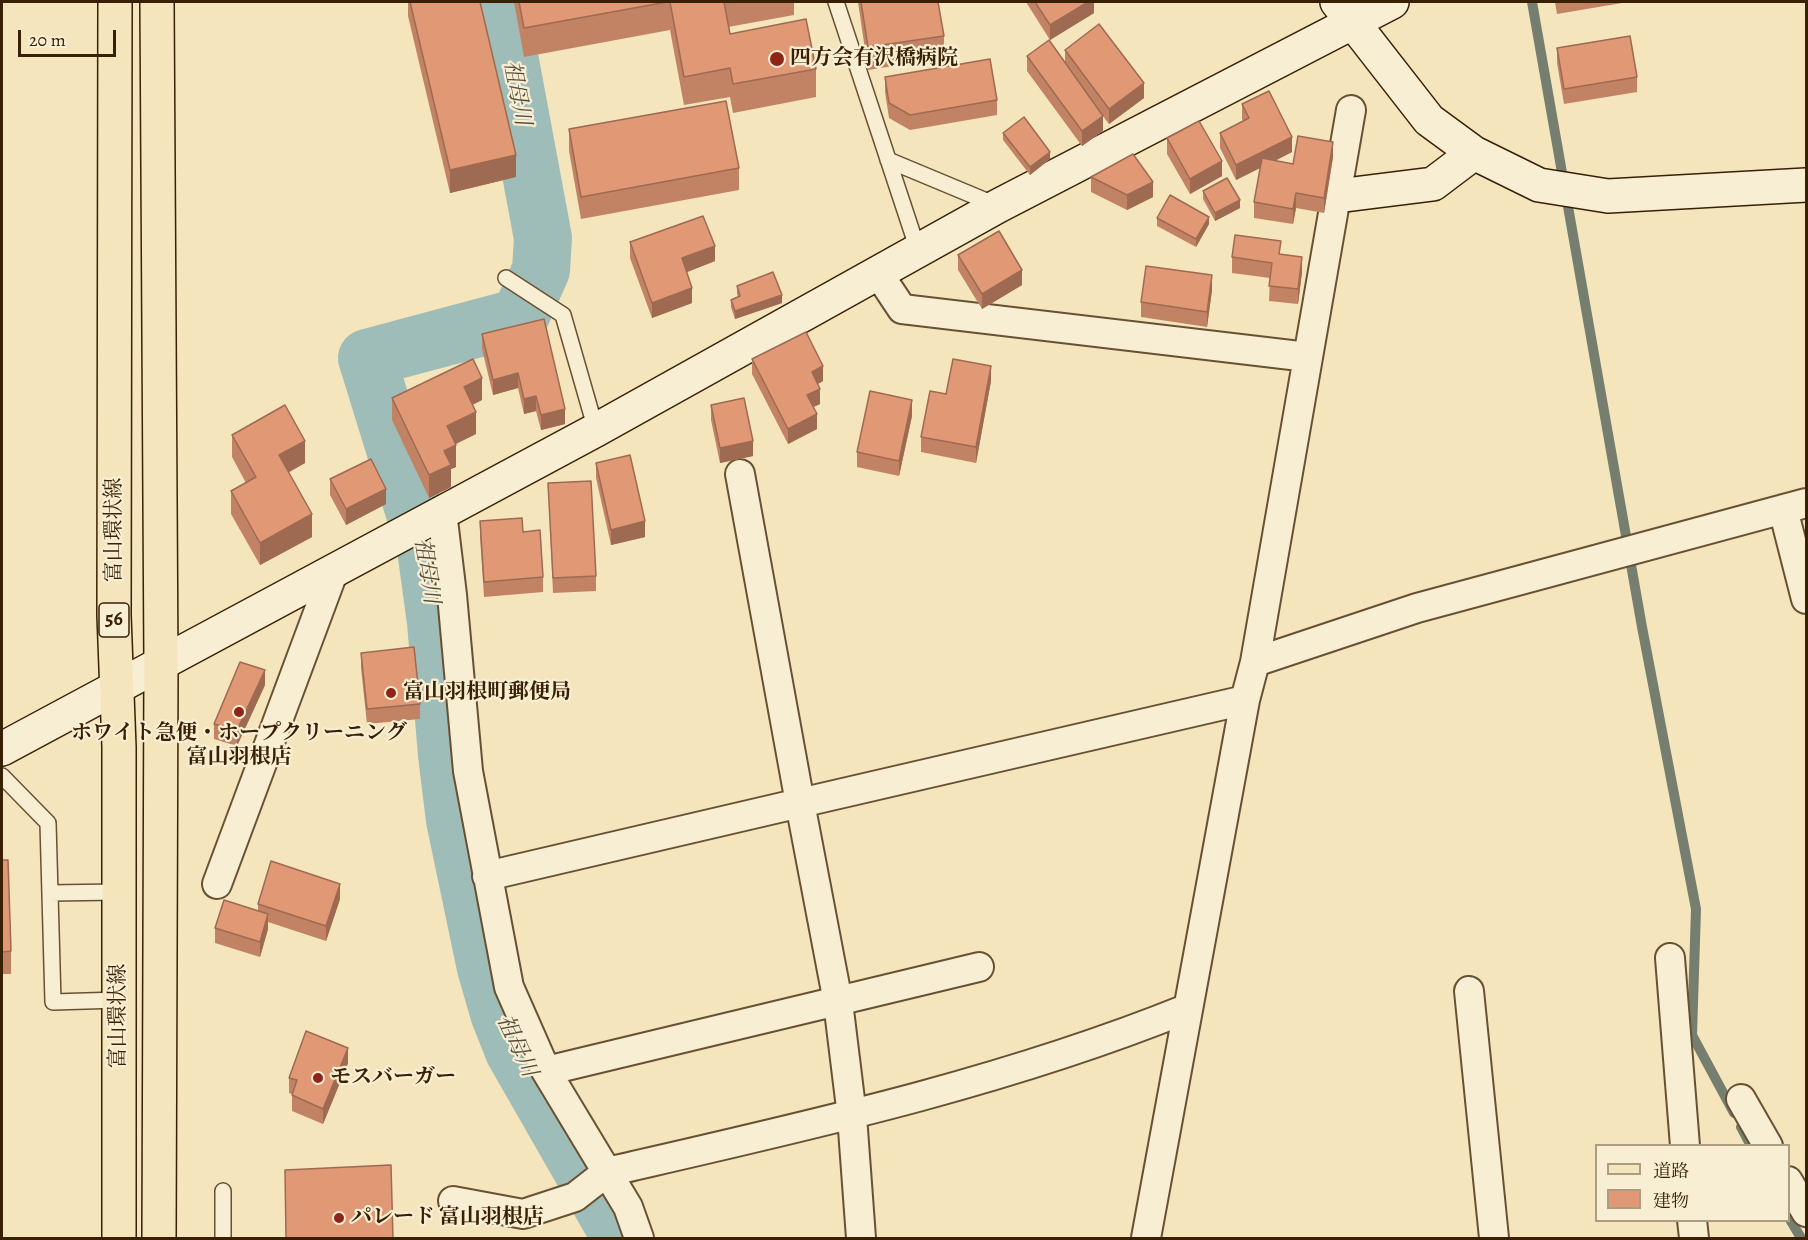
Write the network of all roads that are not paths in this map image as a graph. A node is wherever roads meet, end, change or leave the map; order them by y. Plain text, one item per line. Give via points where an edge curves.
1 (115, 2) edge
2 (157, 2) edge
3 (836, 2) edge
4 (1392, 2) edge
5 (1346, 12) edge
6 (1351, 110) dead end
7 (1473, 153) junction
8 (888, 160) junction
9 (1806, 185) edge
10 (1337, 196) junction
11 (998, 206) junction
12 (918, 250) junction
13 (878, 273) junction
14 (506, 278) dead end
15 (1308, 357) junction
16 (597, 430) junction
17 (740, 474) dead end
18 (1795, 506) edge
19 (442, 512) junction
20 (334, 570) junction
21 (1806, 599) edge
22 (1255, 662) junction
23 (161, 664) junction
24 (116, 688) junction
25 (1245, 700) junction
26 (2, 749) edge
27 (2, 776) edge
28 (800, 803) junction
29 (488, 876) junction
30 (217, 884) dead end
31 (118, 892) junction
32 (50, 893) junction
33 (1670, 958) dead end
34 (979, 967) dead end
35 (1469, 991) dead end
36 (119, 1000) junction
37 (838, 1002) junction
38 (1186, 1009) junction
39 (546, 1071) junction
40 (1741, 1099) dead end
41 (852, 1116) junction
42 (1685, 1144) edge
43 (1767, 1144) edge
44 (607, 1172) junction
45 (1790, 1184) edge
46 (223, 1191) dead end
47 (453, 1201) dead end
48 (1806, 1212) edge
49 (1692, 1222) edge
50 (119, 1239) edge
51 (159, 1239) edge
52 (224, 1239) edge
53 (639, 1239) edge
54 (861, 1239) edge
55 (1146, 1239) edge
56 (1494, 1239) edge
57 (1694, 1239) edge

1 - 24 main road, 富山環状線 / 56
2 - 23 main road, 富山環状線 / 56
3 - 8 lane
4 - 5 street
5 - 7 street via 1429,120
5 - 11 street
6 - 10 street
7 - 9 street via 1539,185 1608,196
7 - 10 street via 1433,184
8 - 11 lane
8 - 12 lane
10 - 15 street
11 - 12 street
12 - 13 street
13 - 15 street via 902,309
13 - 16 street
14 - 16 lane via 563,315
15 - 22 street
16 - 19 street
17 - 28 street
18 - 21 street
18 - 22 street via 1417,608
19 - 20 street
19 - 29 street via 468,771
20 - 23 street
20 - 30 street
22 - 25 street
23 - 24 street
23 - 51 main road, 富山環状線 / 56
24 - 26 street
24 - 31 main road, 富山環状線 / 56
25 - 28 street
25 - 38 street
27 - 32 lane via 48,823
28 - 29 street
28 - 37 street
29 - 39 street via 508,987
31 - 32 lane
31 - 36 main road, 富山環状線 / 56
32 - 36 lane via 53,1002
33 - 42 street
34 - 37 street
35 - 56 street
36 - 50 main road, 富山環状線 / 56
37 - 39 street
37 - 41 street
38 - 41 street via 1116,1037
38 - 55 street
39 - 44 street
40 - 43 street
41 - 44 street
41 - 54 street
44 - 47 street via 575,1197 523,1214
44 - 53 street via 628,1207
45 - 48 street
46 - 52 lane
49 - 57 street

